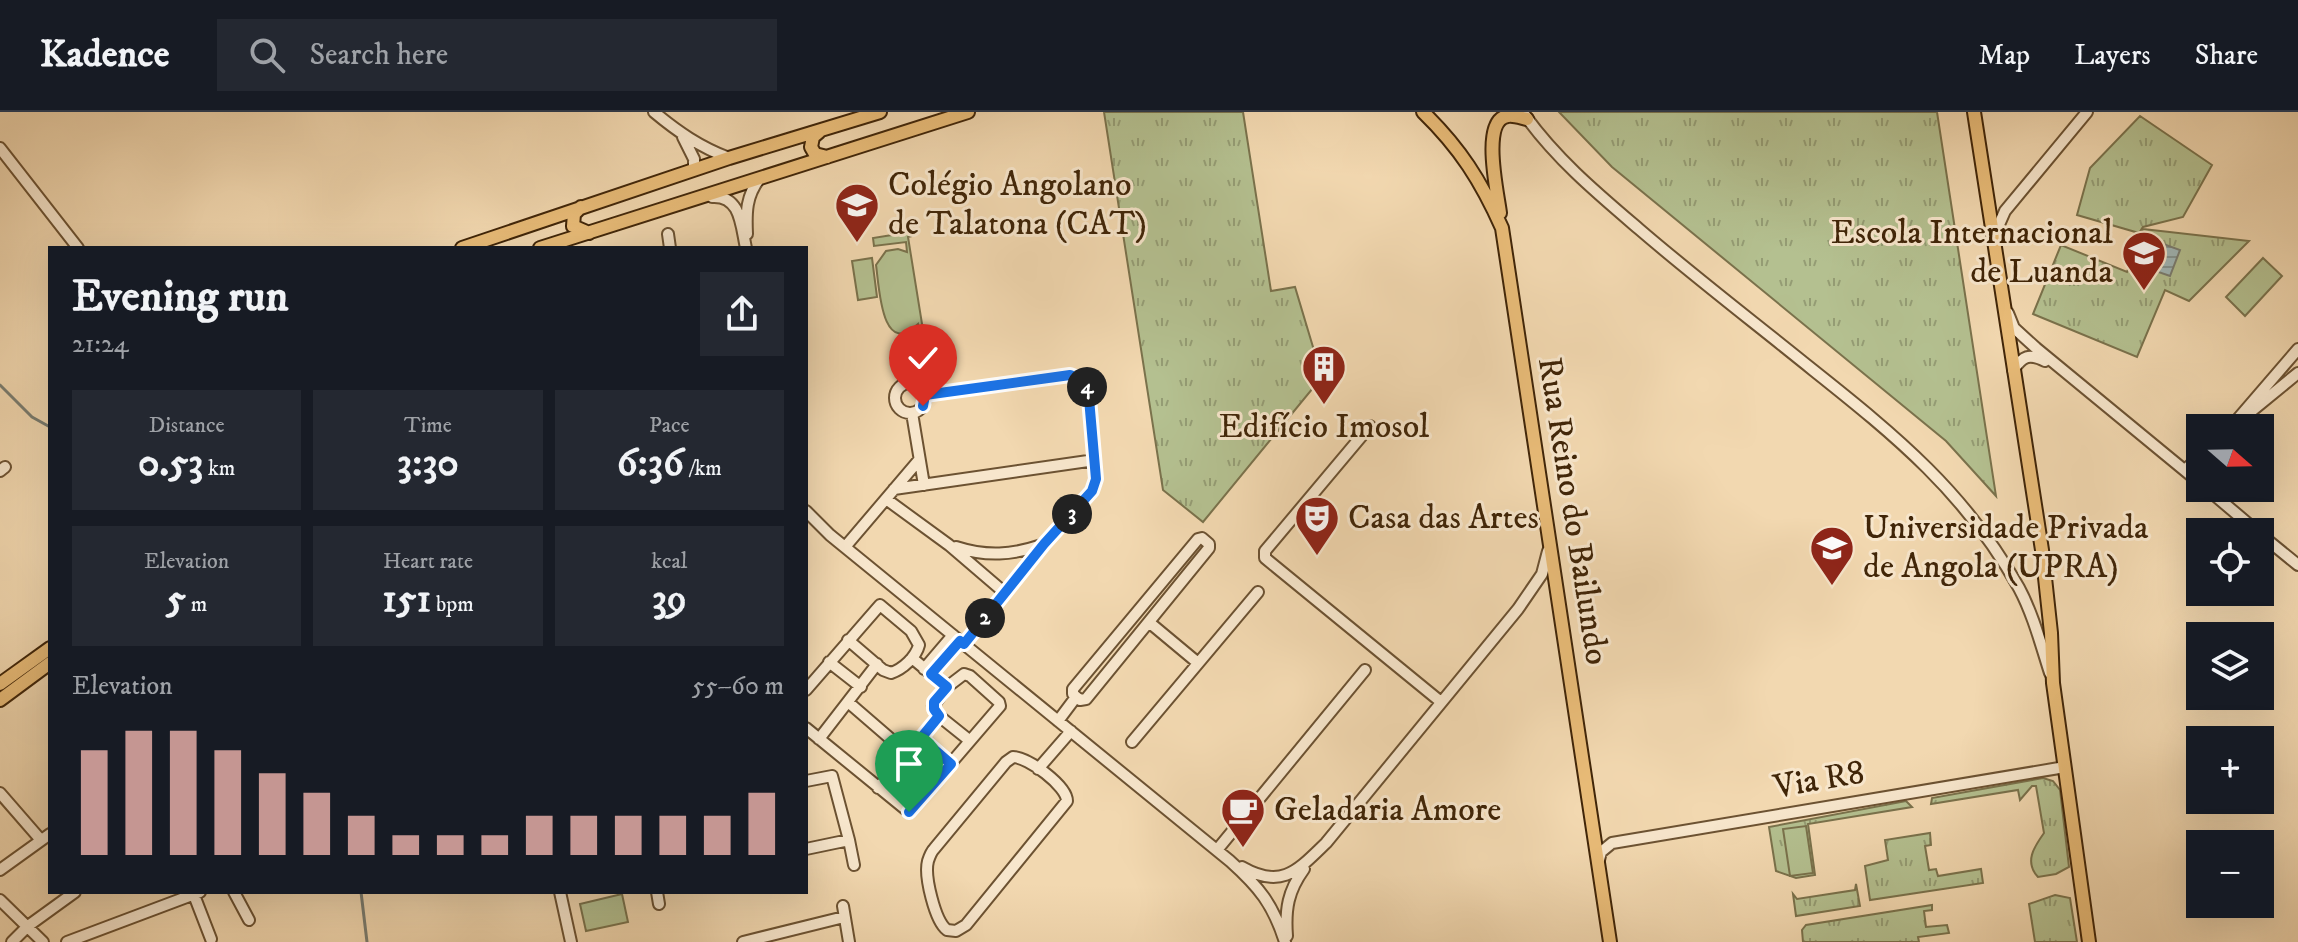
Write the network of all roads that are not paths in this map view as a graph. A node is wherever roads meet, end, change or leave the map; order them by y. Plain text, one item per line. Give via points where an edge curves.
1 (654, 112) edge
2 (880, 112) edge
3 (968, 112) edge
4 (1423, 112) edge
5 (1974, 112) edge
6 (2087, 112) edge
7 (1524, 116) edge
8 (822, 130) junction
9 (682, 135) junction
10 (0, 148) edge
11 (827, 157) junction
12 (729, 158) junction
13 (694, 170) junction
14 (761, 176) junction
15 (1986, 190) junction
16 (706, 197) junction
17 (2013, 202) junction
18 (581, 207) junction
19 (1502, 228) junction
20 (590, 233) junction
21 (668, 234) dead end
22 (76, 246) edge
23 (468, 246) edge
24 (547, 246) edge
25 (670, 246) edge
26 (746, 246) edge
27 (747, 246) edge
28 (1993, 246) junction
29 (2001, 298) junction
30 (2298, 349) edge
31 (2058, 367) junction
32 (2012, 371) junction
33 (2298, 373) edge
34 (925, 395) junction
35 (912, 413) junction
36 (2242, 414) edge
37 (2247, 414) edge
38 (1370, 426) dead end
39 (919, 460) junction
40 (1095, 460) junction
41 (2185, 470) edge
42 (924, 485) junction
43 (894, 489) junction
44 (886, 499) junction
45 (2222, 502) edge
46 (808, 513) edge
47 (2241, 518) edge
48 (808, 520) edge
49 (830, 535) junction
50 (1548, 537) junction
51 (1044, 544) junction
52 (949, 545) junction
53 (2274, 545) edge
54 (845, 547) junction
55 (2298, 565) edge
56 (1258, 592) dead end
57 (1005, 593) junction
58 (1150, 623) junction
59 (848, 640) junction
60 (959, 640) junction
61 (48, 649) edge
62 (912, 658) junction
63 (829, 662) junction
64 (1198, 663) junction
65 (48, 664) edge
66 (877, 664) junction
67 (1365, 670) dead end
68 (928, 671) junction
69 (2053, 683) junction
70 (0, 684) edge
71 (861, 687) junction
72 (947, 687) junction
73 (808, 688) edge
74 (1076, 697) junction
75 (0, 700) edge
76 (848, 702) junction
77 (1441, 702) junction
78 (939, 716) junction
79 (1058, 721) junction
80 (808, 730) edge
81 (1071, 731) junction
82 (921, 738) junction
83 (819, 739) junction
84 (969, 740) junction
85 (1132, 742) dead end
86 (907, 753) junction
87 (951, 764) junction
88 (2065, 767) junction
89 (1038, 769) junction
90 (808, 781) edge
91 (878, 788) junction
92 (0, 793) edge
93 (45, 836) edge
94 (849, 840) junction
95 (1326, 843) junction
96 (808, 849) edge
97 (1217, 850) junction
98 (1230, 861) junction
99 (854, 865) dead end
100 (1598, 868) junction
101 (0, 870) edge
102 (72, 894) edge
103 (197, 894) edge
104 (235, 894) edge
105 (560, 894) edge
106 (657, 894) edge
107 (177, 897) edge
108 (0, 900) edge
109 (659, 904) dead end
110 (249, 920) dead end
111 (28, 926) junction
112 (211, 939) dead end
113 (763, 940) edge
114 (12, 942) edge
115 (43, 942) edge
116 (67, 942) edge
117 (571, 942) edge
118 (743, 942) edge
119 (849, 942) edge
120 (1286, 942) edge
121 (1610, 942) edge
122 (2089, 942) edge

1 - 9 street
2 - 8 main road
3 - 11 main road
4 - 19 main road, Rua Reino do Bailundo via 1473,170
5 - 15 main road
6 - 17 street
7 - 19 main road via 1507,115 1495,127 1492,149
7 - 69 street via 1590,186 1885,428 1947,486 2021,592
8 - 11 main road via 811,147
8 - 12 main road
9 - 12 street
9 - 13 street
10 - 22 street
11 - 14 main road
12 - 13 main road
13 - 18 main road
14 - 16 main road
14 - 27 street via 747,200
15 - 17 street via 1998,207
15 - 28 main road
16 - 20 main road
16 - 26 street via 722,196 736,207
17 - 28 street via 1998,224
18 - 20 main road via 573,226
18 - 23 main road
19 - 50 main road, Rua Reino do Bailundo
20 - 24 main road
21 - 25 street
28 - 29 main road
29 - 31 street via 2014,328
29 - 32 main road
30 - 36 street
31 - 32 street via 2028,356
31 - 41 street
32 - 69 main road via 2047,588
33 - 37 street
34 - 35 street via 923,406
34 - 35 street via 911,382 898,389 898,407
34 - 40 street via 1070,375 1081,379 1088,387
35 - 39 street
38 - 77 street via 1265,551 1265,558
39 - 42 street
39 - 43 street
40 - 42 street
40 - 51 street via 1092,491
42 - 43 street
43 - 44 street
44 - 52 street
44 - 54 street
45 - 47 street
46 - 49 street
48 - 49 street
49 - 54 street
50 - 77 street via 1546,563 1537,583
50 - 100 main road, Rua Reino do Bailundo
51 - 52 street via 989,555
51 - 57 street
52 - 57 street
53 - 55 street
54 - 60 street
56 - 64 street
57 - 60 street
58 - 64 street
58 - 74 street via 1086,699
58 - 74 street via 1209,548 1202,538 1073,689
59 - 62 street via 880,605 916,637 918,650
59 - 63 street
59 - 66 street
60 - 68 street
60 - 79 street
61 - 70 main road
62 - 66 street via 891,673
62 - 68 street
63 - 71 street
63 - 73 street
64 - 85 street
65 - 75 main road
66 - 71 street
67 - 97 street
68 - 72 street
69 - 88 main road
71 - 76 street
72 - 78 street via 934,702
72 - 84 street via 964,674 1000,704
74 - 79 street
76 - 83 street
76 - 86 street
77 - 95 street
78 - 82 street
78 - 84 street
79 - 81 street
80 - 83 street
81 - 89 street
81 - 97 street
82 - 86 street
82 - 87 street
83 - 91 street
84 - 87 street
86 - 91 street
87 - 91 street via 909,812
88 - 100 street, Via R8 via 1612,843 1601,852
88 - 122 main road
89 - 89 street via 1021,758 1009,759 934,849 927,874 938,921 947,930 966,925 1067,801 1064,791
90 - 94 street via 832,776
92 - 93 street
93 - 101 street
94 - 96 street
94 - 99 street
95 - 98 street via 1280,878
95 - 120 street via 1286,901
97 - 98 street
98 - 120 street via 1271,904
100 - 121 main road, Rua Reino do Bailundo
102 - 111 street
103 - 112 street
104 - 110 street
105 - 117 street
106 - 109 street
107 - 116 street
108 - 111 street
111 - 114 street
111 - 115 street
113 - 118 street
113 - 119 street via 843,911

